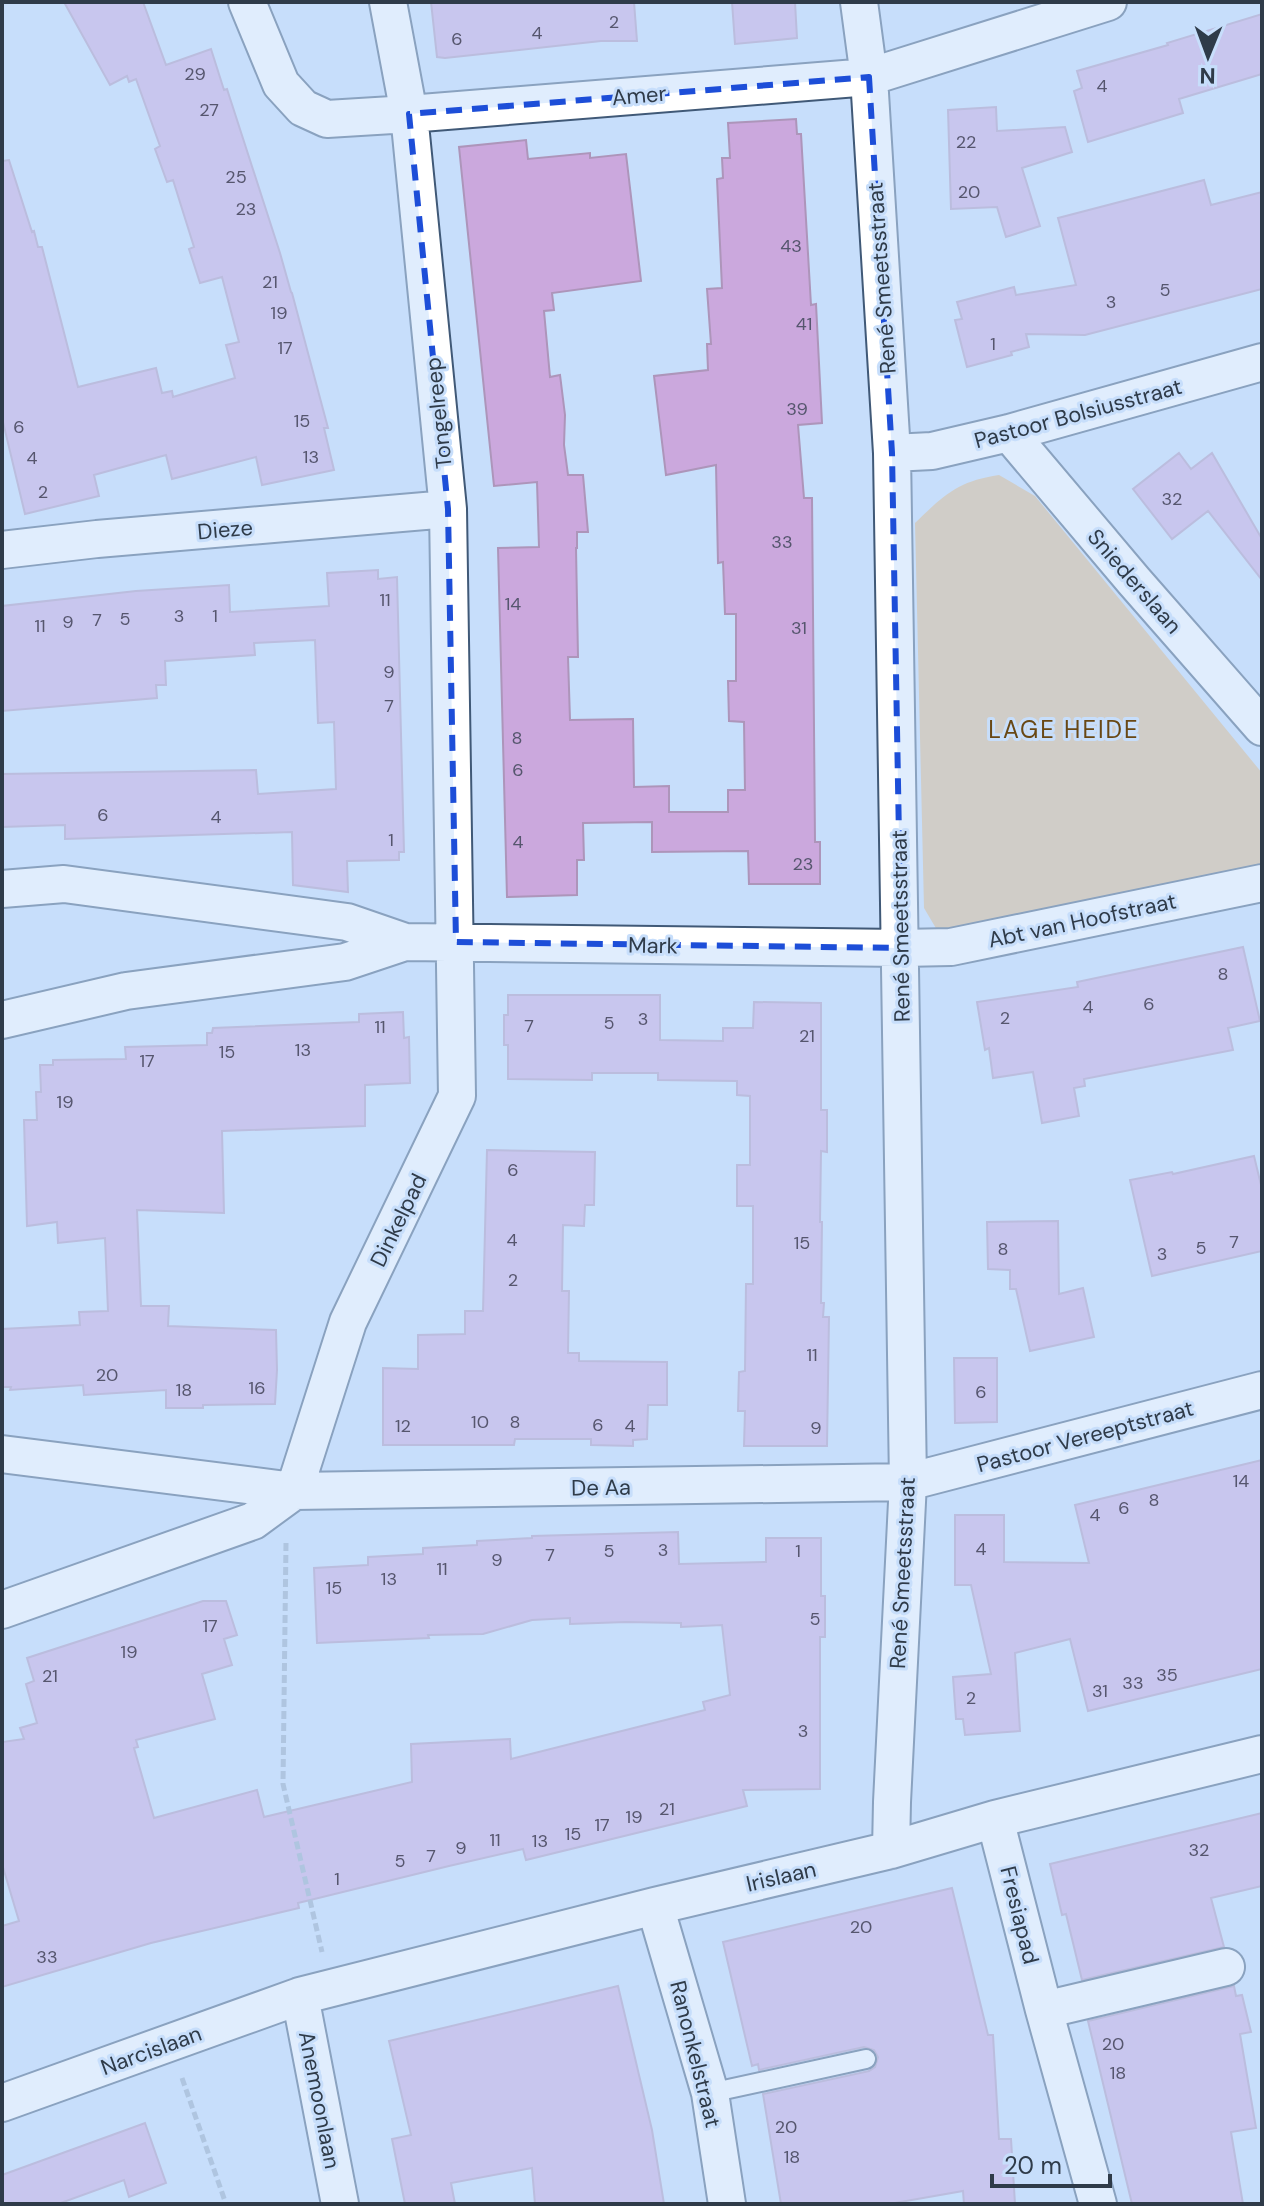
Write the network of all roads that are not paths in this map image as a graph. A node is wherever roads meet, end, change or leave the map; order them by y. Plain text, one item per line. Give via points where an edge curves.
1 (247, 2) edge
2 (388, 2) edge
3 (859, 2) edge
4 (1108, 2) edge
5 (869, 77) junction
6 (409, 114) junction
7 (1262, 362) edge
8 (1009, 433) junction
9 (892, 453) junction
10 (448, 509) junction
11 (2, 550) edge
12 (1262, 727) edge
13 (1262, 883) edge
14 (2, 889) edge
15 (405, 942) junction
16 (456, 942) junction
17 (901, 948) junction
18 (2, 1020) edge
19 (1262, 1390) edge
20 (2, 1454) edge
21 (908, 1482) junction
22 (294, 1491) junction
23 (2, 1610) edge
24 (1262, 1754) edge
25 (995, 1819) junction
26 (891, 1850) junction
27 (655, 1906) junction
28 (1226, 1967) dead end
29 (315, 1992) junction
30 (1044, 2010) junction
31 (866, 2059) dead end
32 (710, 2093) junction
33 (2, 2103) edge
34 (340, 2204) edge
35 (727, 2204) edge
36 (1098, 2204) edge

1 - 6 street via 281,84 303,108 327,119
2 - 6 street, Tongelreep
3 - 5 street, René Smeetsstraat
4 - 5 street, Amer
5 - 6 street, Amer
5 - 9 street, René Smeetsstraat
6 - 10 street, Tongelreep
7 - 8 street, Pastoor Bolsiusstraat
8 - 9 street, Pastoor Bolsiusstraat via 932,451
8 - 12 street, Sniederslaan
9 - 17 street, René Smeetsstraat
10 - 11 street, Dieze
10 - 16 street, Tongelreep
13 - 17 street, Abt van Hoofstraat via 951,947
14 - 15 street, Mark via 80,886 347,922
15 - 16 street, Mark
15 - 18 street, Mark via 345,962 126,991
16 - 17 street, Mark
16 - 22 street, Dinkelpad via 457,1096 348,1322
17 - 21 street, René Smeetsstraat
19 - 21 street, Pastoor Vereeptstraat
20 - 22 street, De Aa
21 - 22 street, De Aa
21 - 26 street, René Smeetsstraat
22 - 23 street via 253,1521
24 - 25 street, Irislaan
25 - 26 street, Irislaan
25 - 30 street, Fresiapad
26 - 27 street, Irislaan
27 - 29 street, Irislaan
27 - 32 street, Ranonkelstraat
28 - 30 street
29 - 33 street, Narcislaan
29 - 34 street, Anemoonlaan
30 - 36 street, Fresiapad
31 - 32 lane
32 - 35 street, Ranonkelstraat

